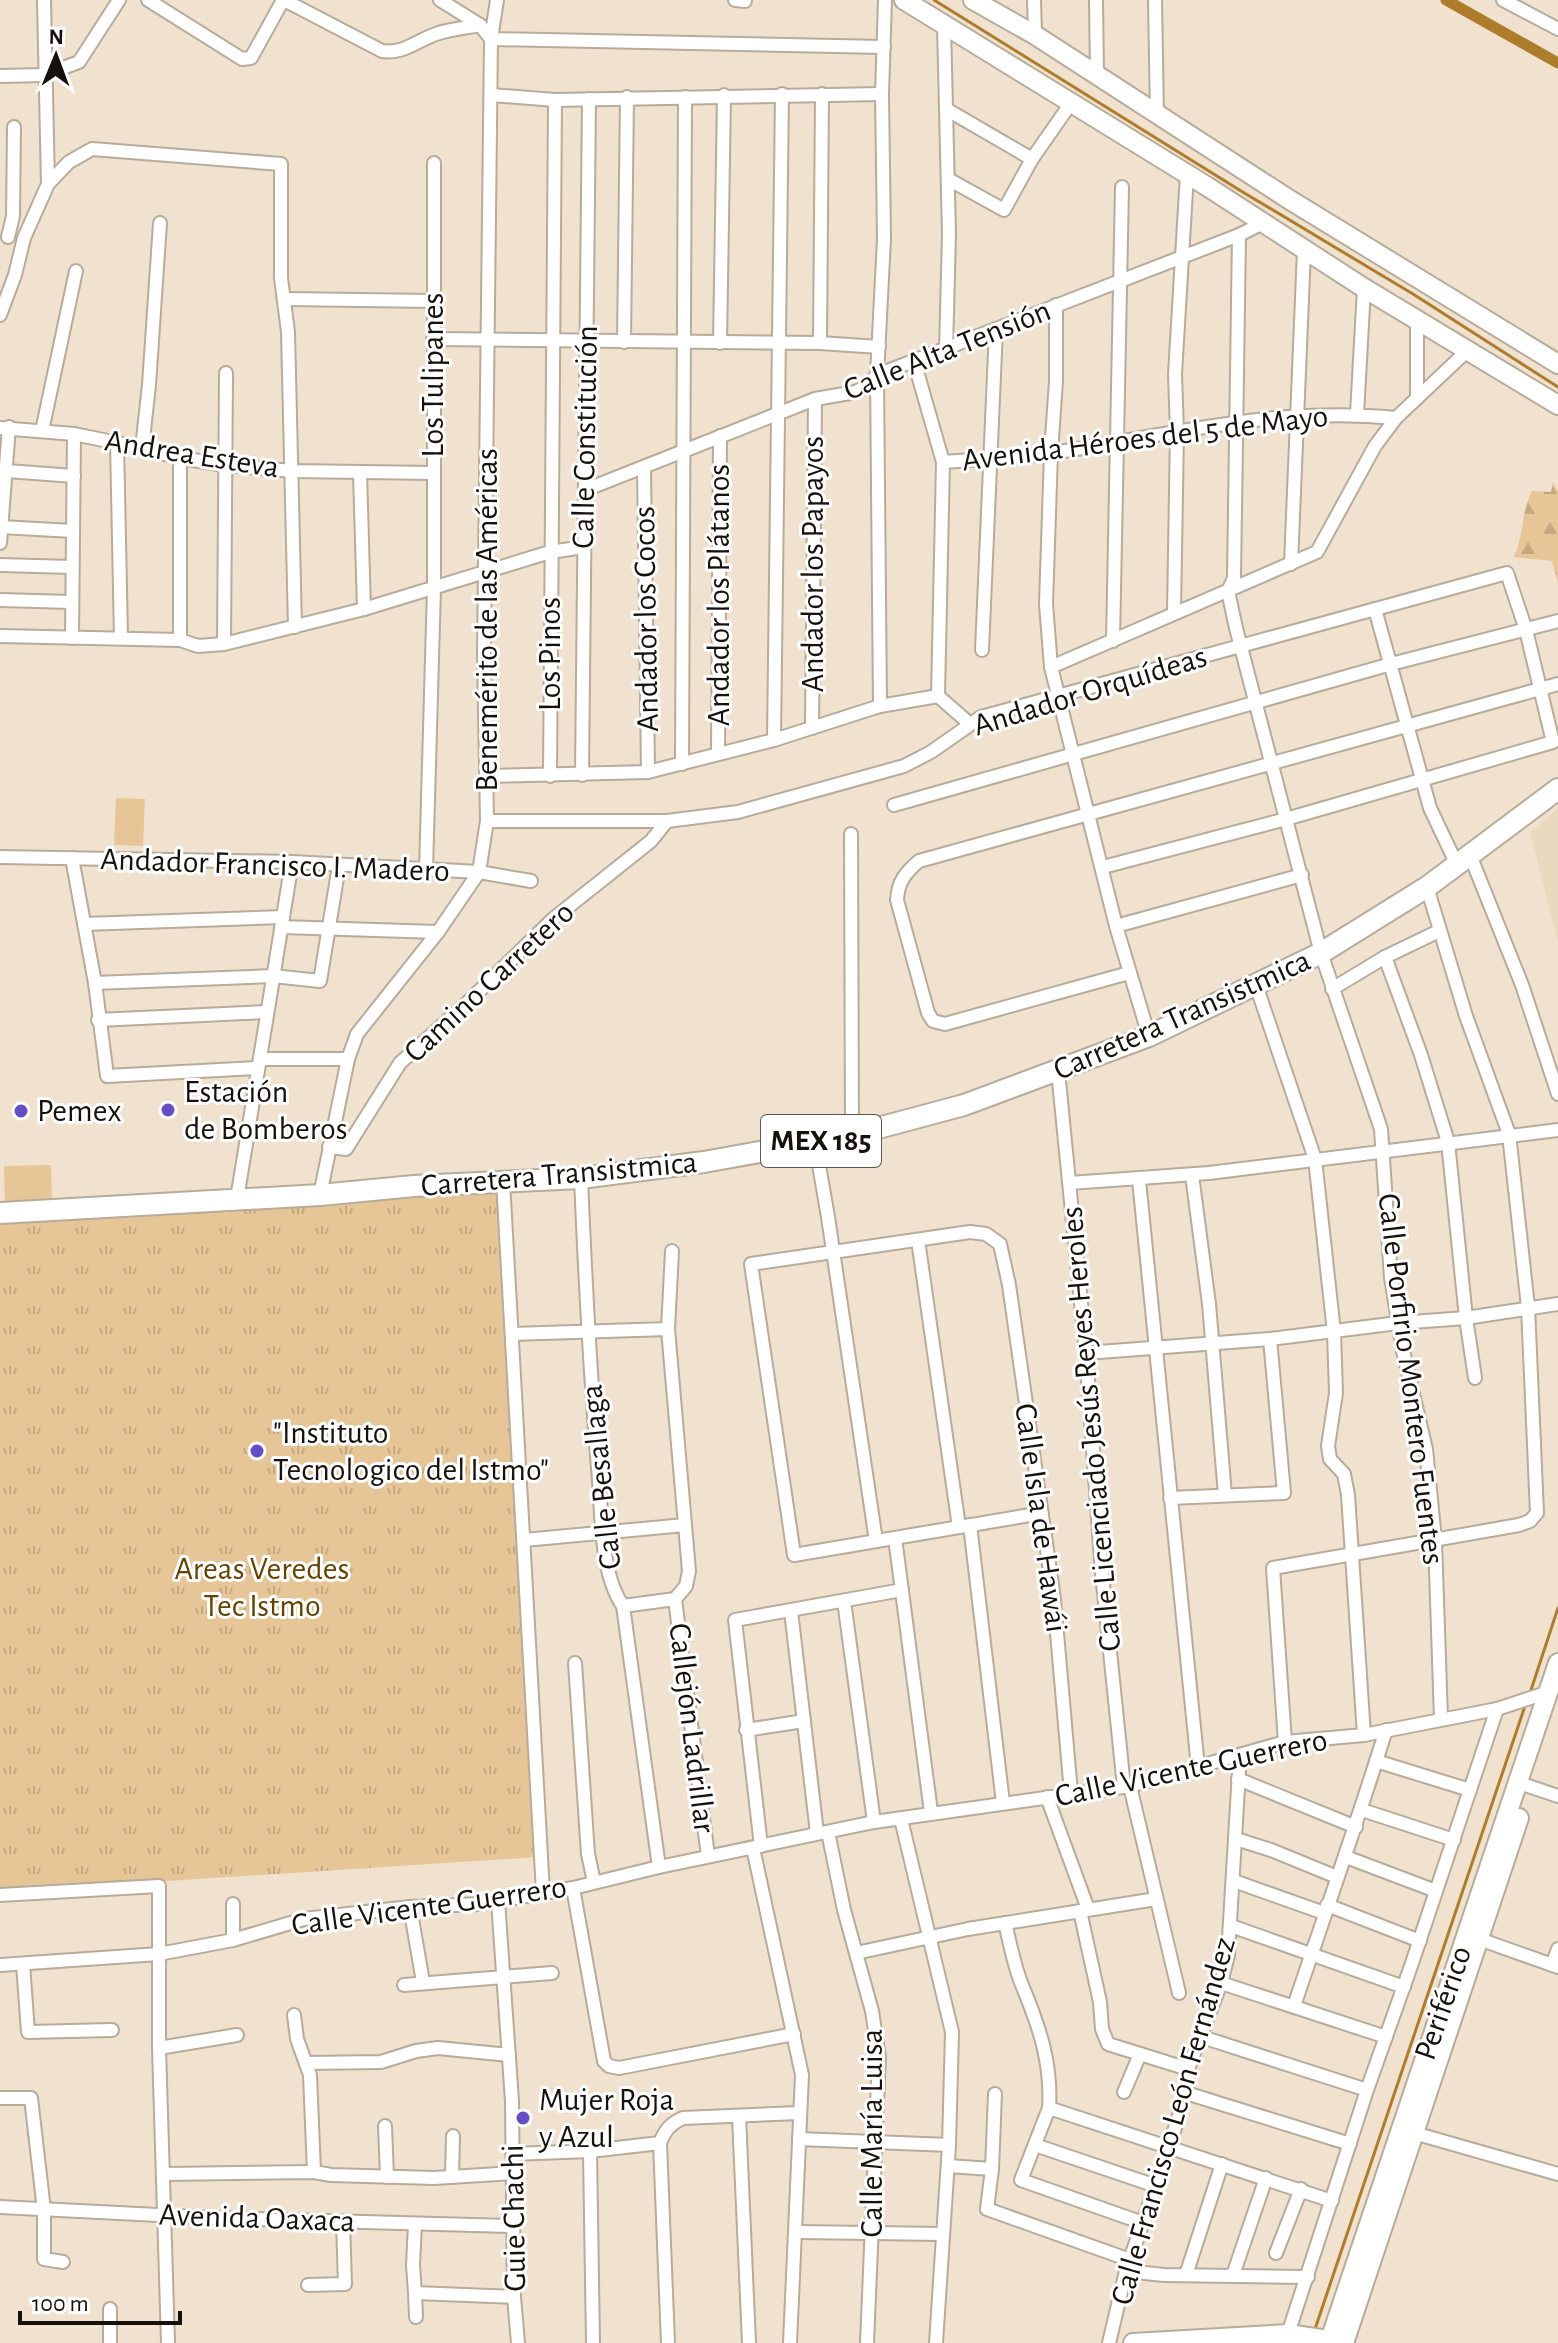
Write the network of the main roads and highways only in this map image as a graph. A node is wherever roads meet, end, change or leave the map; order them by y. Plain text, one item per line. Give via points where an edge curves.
1 (1558, 789) edge
2 (0, 1213) edge

1 - 2 main road, Carretera Transistmica / MEX 185 via 1427,887 1321,953 1149,1036 964,1105 852,1135 581,1178

